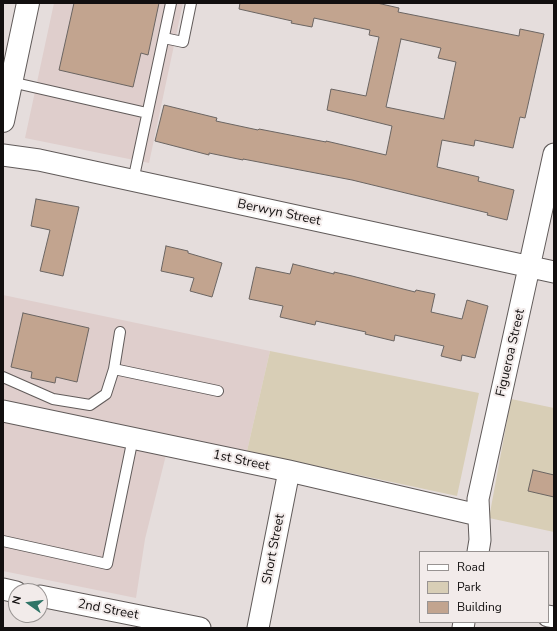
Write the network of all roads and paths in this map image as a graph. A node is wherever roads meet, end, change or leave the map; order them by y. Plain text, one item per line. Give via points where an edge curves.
1 (28, 3) edge
2 (172, 3) edge
3 (191, 3) edge
4 (164, 38) junction
5 (11, 82) junction
6 (147, 113) junction
7 (3, 121) edge
8 (554, 154) edge
9 (3, 155) edge
10 (133, 181) junction
11 (530, 266) junction
12 (554, 272) edge
13 (120, 332) dead end
14 (114, 369) junction
15 (3, 377) edge
16 (218, 391) dead end
17 (3, 411) edge
18 (133, 438) junction
19 (289, 471) junction
20 (478, 515) junction
21 (3, 541) edge
22 (478, 551) edge
23 (48, 598) edge
24 (200, 628) edge
25 (258, 628) edge

1 - 5 main road
2 - 4 lane
3 - 4 lane via 183,42
4 - 6 lane
5 - 6 lane
5 - 7 main road
6 - 10 lane
8 - 11 street, Figueroa Street
9 - 10 street, Berwyn Street via 39,160
10 - 11 street, Berwyn Street
11 - 12 street, Berwyn Street
11 - 20 street, Figueroa Street via 478,499
13 - 14 lane
14 - 15 lane via 106,394 90,405 53,399
14 - 16 lane
17 - 18 street, 1st Street
18 - 19 street, 1st Street
18 - 21 lane via 107,564
19 - 20 street, 1st Street
19 - 25 street, Short Street
20 - 22 street, Figueroa Street
23 - 24 street, 2nd Street

